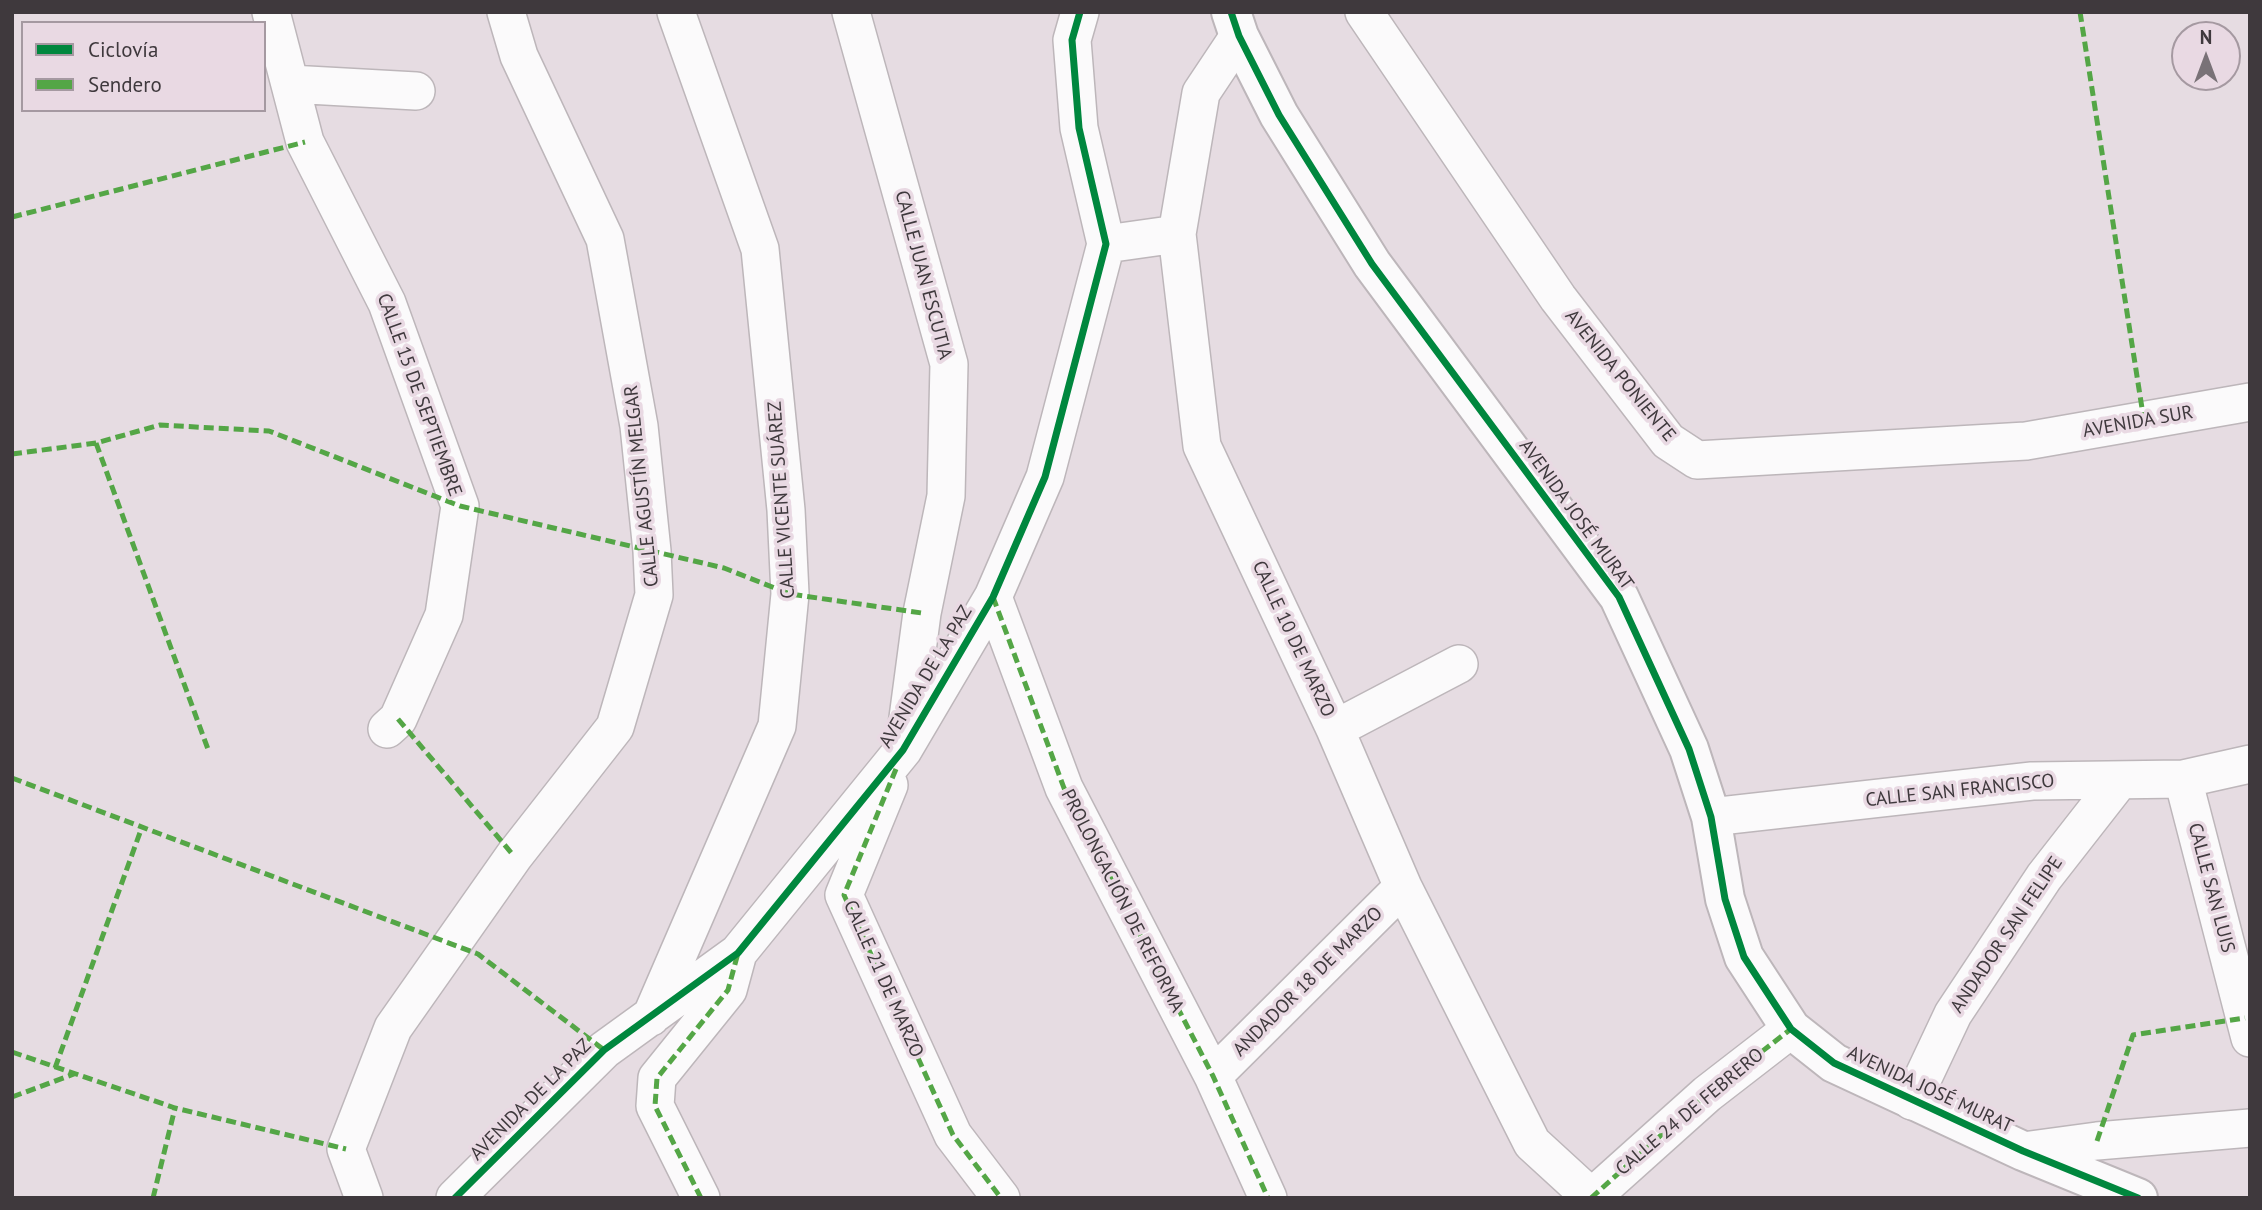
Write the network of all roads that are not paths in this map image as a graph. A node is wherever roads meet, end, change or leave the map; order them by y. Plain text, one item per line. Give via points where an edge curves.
1 (271, 12) edge
2 (506, 12) edge
3 (676, 12) edge
4 (851, 12) edge
5 (1080, 12) edge
6 (1364, 12) edge
7 (1235, 24) edge
8 (290, 84) junction
9 (416, 90) dead end
10 (1177, 234) junction
11 (1106, 243) junction
12 (2250, 402) edge
13 (2026, 441) joint
14 (993, 597) junction
15 (1459, 664) dead end
16 (387, 729) dead end
17 (1335, 729) junction
18 (904, 750) junction
19 (2250, 764) edge
20 (2183, 779) junction
21 (2119, 780) junction
22 (1711, 817) junction
23 (1403, 887) junction
24 (738, 953) junction
25 (651, 1018) junction
26 (1791, 1029) junction
27 (2250, 1038) edge
28 (1213, 1076) junction
29 (1912, 1101) junction
30 (2250, 1128) edge
31 (2023, 1152) junction
32 (364, 1198) edge
33 (455, 1198) edge
34 (701, 1198) edge
35 (1001, 1198) edge
36 (1268, 1198) edge
37 (1591, 1198) edge
38 (2138, 1198) edge

1 - 8 street, CALLE 15 DE SEPTIEMBRE
2 - 32 street, CALLE AGUSTÍN MELGAR via 519,56 605,239 639,426 654,595 615,727 514,856 393,1028 346,1149
3 - 25 street, CALLE VICENTE SUÁREZ via 760,249 790,594 777,726
4 - 18 street, CALLE JUAN ESCUTIA via 949,364 946,496 922,613
5 - 11 street, AVENIDA DE LA PAZ via 1072,40 1079,128
6 - 13 street, AVENIDA PONIENTE via 1558,298 1668,441 1697,460
7 - 10 street, CALLE 10 DE MARZO via 1201,93
7 - 22 street, AVENIDA JOSÉ MURAT via 1279,115 1372,264 1619,597 1689,749
8 - 9 street
8 - 16 street, CALLE 15 DE SEPTIEMBRE via 305,142 387,303 460,506 444,615 398,719
10 - 11 street
10 - 17 street, CALLE 10 DE MARZO via 1202,446
11 - 14 street, AVENIDA DE LA PAZ via 1045,477
12 - 13 street, AVENIDA SUR
14 - 18 street, AVENIDA DE LA PAZ
14 - 28 street, PROLONGACIÓN DE REFORMA via 1064,788
15 - 17 street
17 - 23 street, CALLE 10 DE MARZO
18 - 24 street, AVENIDA DE LA PAZ
18 - 35 street, CALLE 21 DE MARZO via 844,895 953,1135
19 - 20 street, CALLE SAN FRANCISCO
20 - 21 street, CALLE SAN FRANCISCO
20 - 27 street, CALLE SAN LUIS
21 - 22 street, CALLE SAN FRANCISCO via 2032,780
21 - 29 street, ANDADOR SAN FELIPE via 2044,877 1953,1014
22 - 26 street, AVENIDA JOSÉ MURAT via 1725,899 1744,957
23 - 28 street, ANDADOR 18 DE MARZO
23 - 37 street, CALLE 10 DE MARZO via 1532,1143
24 - 25 street, AVENIDA DE LA PAZ
24 - 34 street via 729,990 657,1078 655,1106
25 - 33 street, AVENIDA DE LA PAZ via 604,1050
26 - 29 street, AVENIDA JOSÉ MURAT via 1834,1063
26 - 37 street, CALLE 24 DE FEBRERO via 1707,1094
28 - 36 street, PROLONGACIÓN DE REFORMA
29 - 31 street, AVENIDA JOSÉ MURAT
30 - 31 street
31 - 38 street, AVENIDA JOSÉ MURAT

